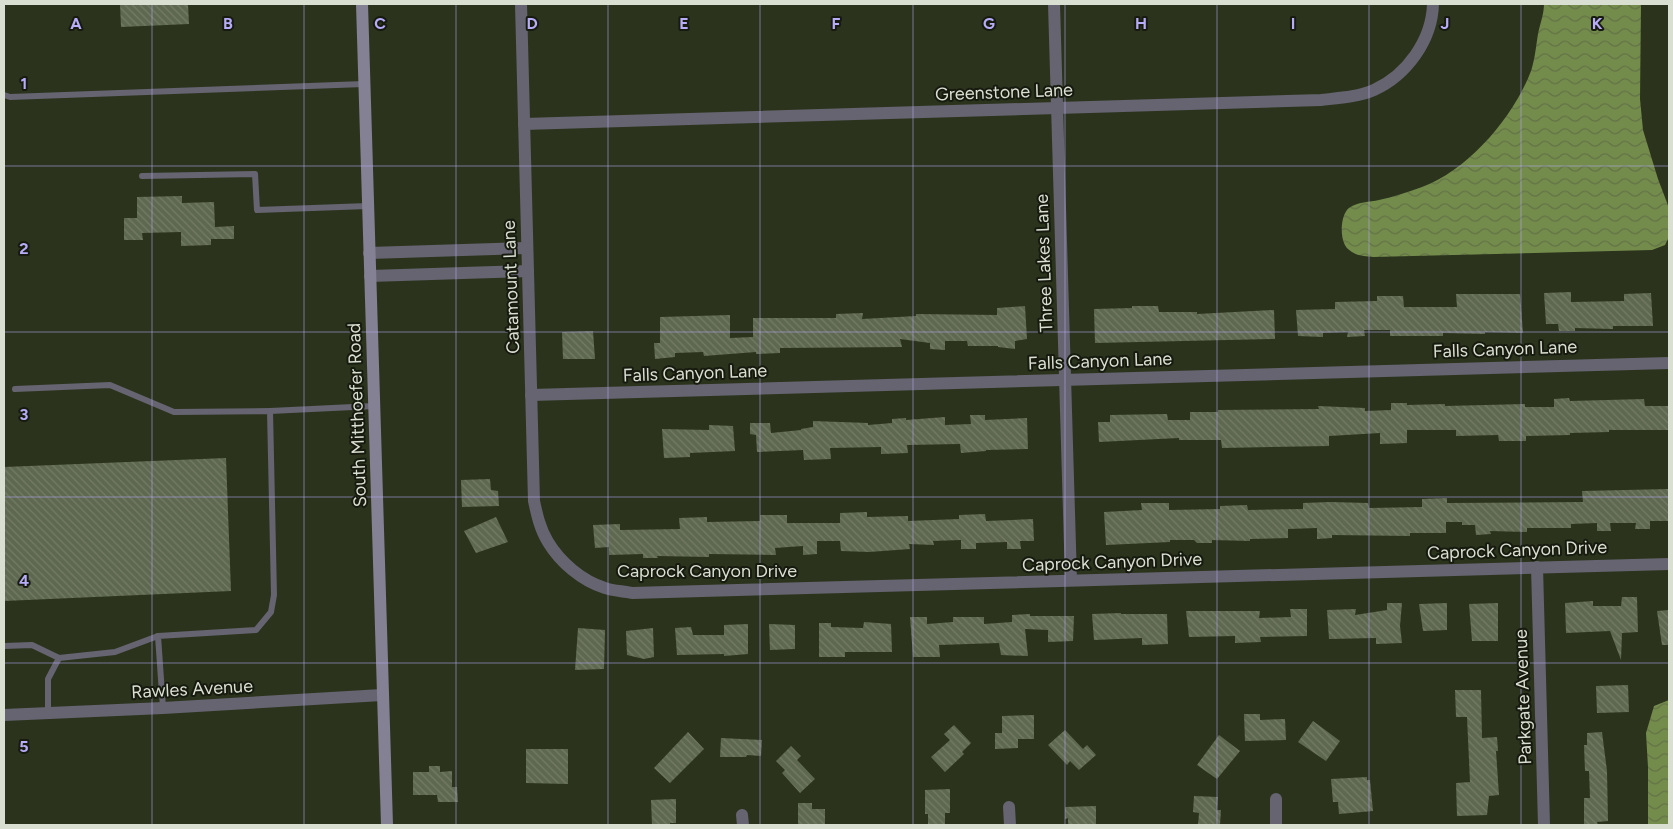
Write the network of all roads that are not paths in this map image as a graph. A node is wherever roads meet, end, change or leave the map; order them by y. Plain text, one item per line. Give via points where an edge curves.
1 (362, 4) edge
2 (521, 4) edge
3 (1054, 4) edge
4 (1433, 4) edge
5 (364, 84) junction
6 (4, 95) edge
7 (1057, 108) junction
8 (524, 124) junction
9 (142, 176) dead end
10 (368, 206) junction
11 (528, 248) junction
12 (369, 253) junction
13 (528, 271) junction
14 (370, 276) junction
15 (1669, 363) edge
16 (1066, 379) junction
17 (16, 389) dead end
18 (531, 395) junction
19 (374, 406) junction
20 (270, 411) junction
21 (564, 562) joint
22 (1669, 564) edge
23 (1537, 568) junction
24 (1071, 580) junction
25 (158, 636) junction
26 (4, 646) edge
27 (59, 658) junction
28 (382, 694) junction
29 (163, 708) junction
30 (48, 713) junction
31 (4, 715) edge
32 (1276, 799) dead end
33 (1009, 807) dead end
34 (387, 825) edge
35 (1010, 825) edge
36 (1276, 825) edge
37 (1544, 825) edge

1 - 5 main road, South Mitthoefer Road
2 - 8 street, Catamount Lane
3 - 7 street, Three Lakes Lane
4 - 7 street, Greenstone Lane via 1430,27 1414,59 1389,81 1361,94 1321,100
5 - 6 lane
5 - 10 main road, South Mitthoefer Road
7 - 8 street, Greenstone Lane
7 - 16 street, Three Lakes Lane
8 - 11 street, Catamount Lane
9 - 10 lane via 255,174 257,210
10 - 12 main road, South Mitthoefer Road
11 - 12 street
11 - 13 street, Catamount Lane
12 - 14 main road, South Mitthoefer Road
13 - 14 street
13 - 18 street, Catamount Lane
14 - 19 main road, South Mitthoefer Road
15 - 16 street, Falls Canyon Lane
16 - 18 street, Falls Canyon Lane
16 - 24 street, Three Lakes Lane
17 - 20 lane via 110,385 174,412
18 - 21 street, Catamount Lane via 534,501 548,542
19 - 20 lane
19 - 28 main road, South Mitthoefer Road
20 - 25 lane via 274,595 271,612 256,630
21 - 24 street, Caprock Canyon Drive via 584,578 606,589 632,592
22 - 23 street, Caprock Canyon Drive
23 - 24 street, Caprock Canyon Drive
23 - 37 street, Parkgate Avenue
25 - 27 lane via 114,652
25 - 29 lane
26 - 27 lane via 32,645
27 - 30 lane via 48,678
28 - 29 street, Rawles Avenue
28 - 34 main road, South Mitthoefer Road
29 - 30 street, Rawles Avenue
30 - 31 street, Rawles Avenue
32 - 36 street
33 - 35 street

